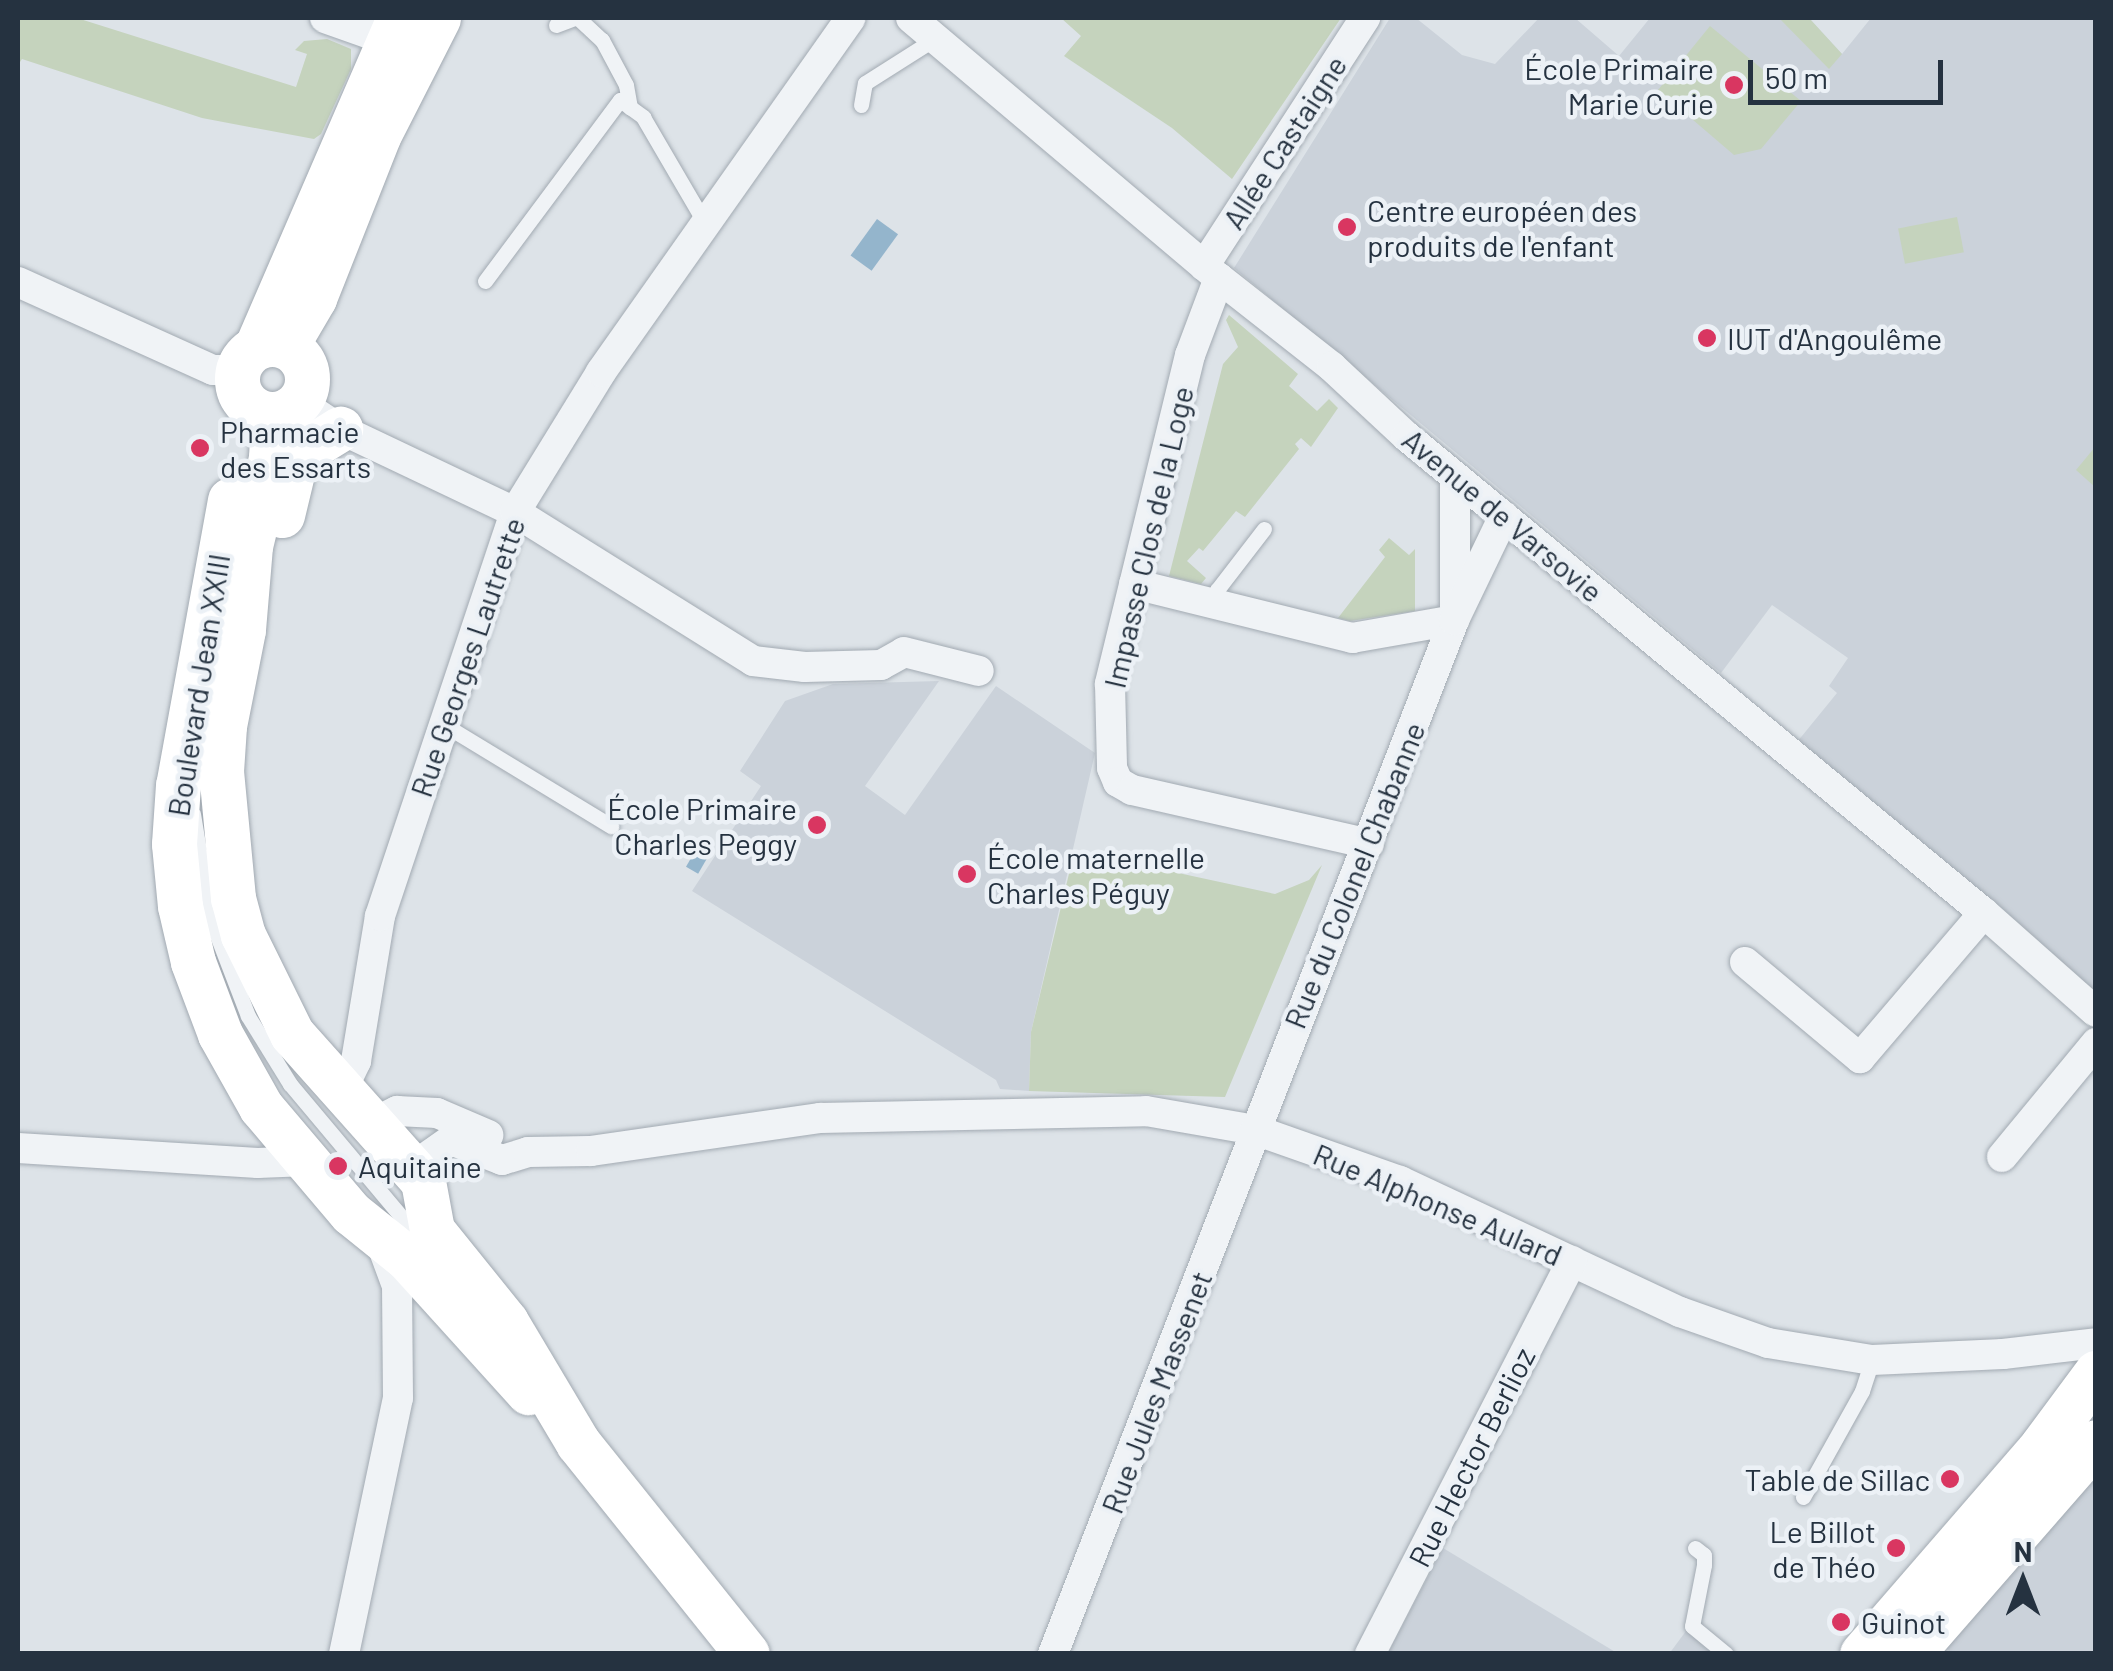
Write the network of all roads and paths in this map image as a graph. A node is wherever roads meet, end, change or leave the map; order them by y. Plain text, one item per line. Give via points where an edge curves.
1 (325, 18) edge
2 (438, 18) edge
3 (576, 18) edge
4 (851, 18) edge
5 (911, 18) edge
6 (1365, 18) edge
7 (556, 25) dead end
8 (393, 29) edge
9 (936, 38) junction
10 (861, 105) dead end
11 (630, 108) junction
12 (706, 225) junction
13 (1211, 272) junction
14 (486, 281) dead end
15 (18, 282) edge
16 (267, 381) junction
17 (340, 429) junction
18 (1456, 477) junction
19 (516, 512) junction
20 (1504, 516) junction
21 (1264, 529) dead end
22 (1134, 584) junction
23 (1213, 603) junction
24 (1454, 620) junction
25 (243, 630) junction
26 (979, 671) dead end
27 (443, 723) junction
28 (203, 749) junction
29 (611, 826) dead end
30 (198, 837) junction
31 (1368, 844) junction
32 (1984, 913) junction
33 (1745, 962) dead end
34 (2096, 1012) edge
35 (2096, 1042) edge
36 (264, 1064) junction
37 (343, 1088) junction
38 (373, 1123) junction
39 (1255, 1130) junction
40 (18, 1148) edge
41 (528, 1152) junction
42 (2002, 1157) dead end
43 (198, 1159) junction
44 (307, 1161) junction
45 (403, 1220) junction
46 (1572, 1261) junction
47 (439, 1298) junction
48 (2096, 1343) edge
49 (401, 1348) junction
50 (1872, 1360) junction
51 (2096, 1372) edge
52 (566, 1421) junction
53 (2096, 1442) edge
54 (1804, 1498) dead end
55 (1694, 1548) dead end
56 (344, 1654) edge
57 (747, 1654) edge
58 (1053, 1654) edge
59 (1370, 1654) edge
60 (1726, 1654) edge
61 (1862, 1654) edge
62 (1912, 1654) edge

1 - 8 street
2 - 16 main road, Boulevard Jean XXIII via 378,136 314,298
3 - 7 lane
3 - 11 lane via 602,40 626,85
4 - 12 street, Rue Georges Lautrette
5 - 9 street, Avenue de Varsovie
6 - 13 street, Allée Castaigne
8 - 16 main road, Boulevard Jean XXIII
9 - 10 lane via 865,83
9 - 13 street, Avenue de Varsovie
11 - 12 lane via 643,117
11 - 14 lane via 620,100
12 - 19 street, Rue Georges Lautrette via 601,372
13 - 18 street, Avenue de Varsovie
13 - 22 street, Impasse Clos de la Loge
15 - 16 street via 213,370
16 - 17 street
16 - 25 main road, Boulevard Jean XXIII via 270,458 250,546
16 - 28 main road, Boulevard Jean XXIII via 224,525
17 - 19 street
17 - 25 main road, Boulevard Jean XXIII via 294,466 261,601
18 - 20 street, Avenue de Varsovie
18 - 24 street, Rue du Colonel Chabanne
19 - 26 street via 753,661 881,665 904,652
19 - 27 street, Rue Georges Lautrette
20 - 24 street, Rue du Colonel Chabanne
20 - 32 street, Avenue de Varsovie
21 - 23 lane
22 - 23 street
22 - 31 street, Impasse Clos de la Loge via 1110,684 1118,782
23 - 24 street via 1352,638
24 - 31 street, Rue du Colonel Chabanne
25 - 28 main road, Boulevard Jean XXIII
27 - 29 lane
27 - 37 street, Rue Georges Lautrette via 380,916 356,1061
28 - 30 lane
28 - 30 lane
28 - 36 main road, Boulevard Jean XXIII
28 - 36 main road, Boulevard Jean XXIII via 174,844 180,906 220,1034
30 - 36 lane via 215,934
31 - 39 street, Rue du Colonel Chabanne
32 - 33 street via 1860,1058
32 - 34 street, Avenue de Varsovie
35 - 42 street
36 - 37 main road
36 - 43 street via 247,1147
36 - 44 main road
36 - 45 lane via 290,1084
37 - 38 main road
38 - 41 street, Rue Alphonse Aulard via 397,1111 438,1113
38 - 45 main road
39 - 41 street, Rue Alphonse Aulard via 1146,1111 965,1113 820,1118 591,1151
39 - 46 street, Rue Alphonse Aulard via 1400,1181
39 - 58 street, Rue Jules Massenet
40 - 43 street
41 - 45 street, Rue Alphonse Aulard via 502,1160 451,1140
43 - 44 street
44 - 45 main road
45 - 47 main road
45 - 49 street
45 - 52 main road via 432,1230 506,1322
46 - 50 street, Rue Alphonse Aulard via 1725,1330 1815,1354
46 - 59 street, Rue Hector Berlioz
47 - 49 street via 414,1301
47 - 52 main road via 527,1392
48 - 50 street, Rue Alphonse Aulard
49 - 56 street via 398,1398
50 - 54 lane
51 - 61 main road via 2042,1446
52 - 57 main road
53 - 62 main road
55 - 60 lane via 1704,1564 1692,1626

